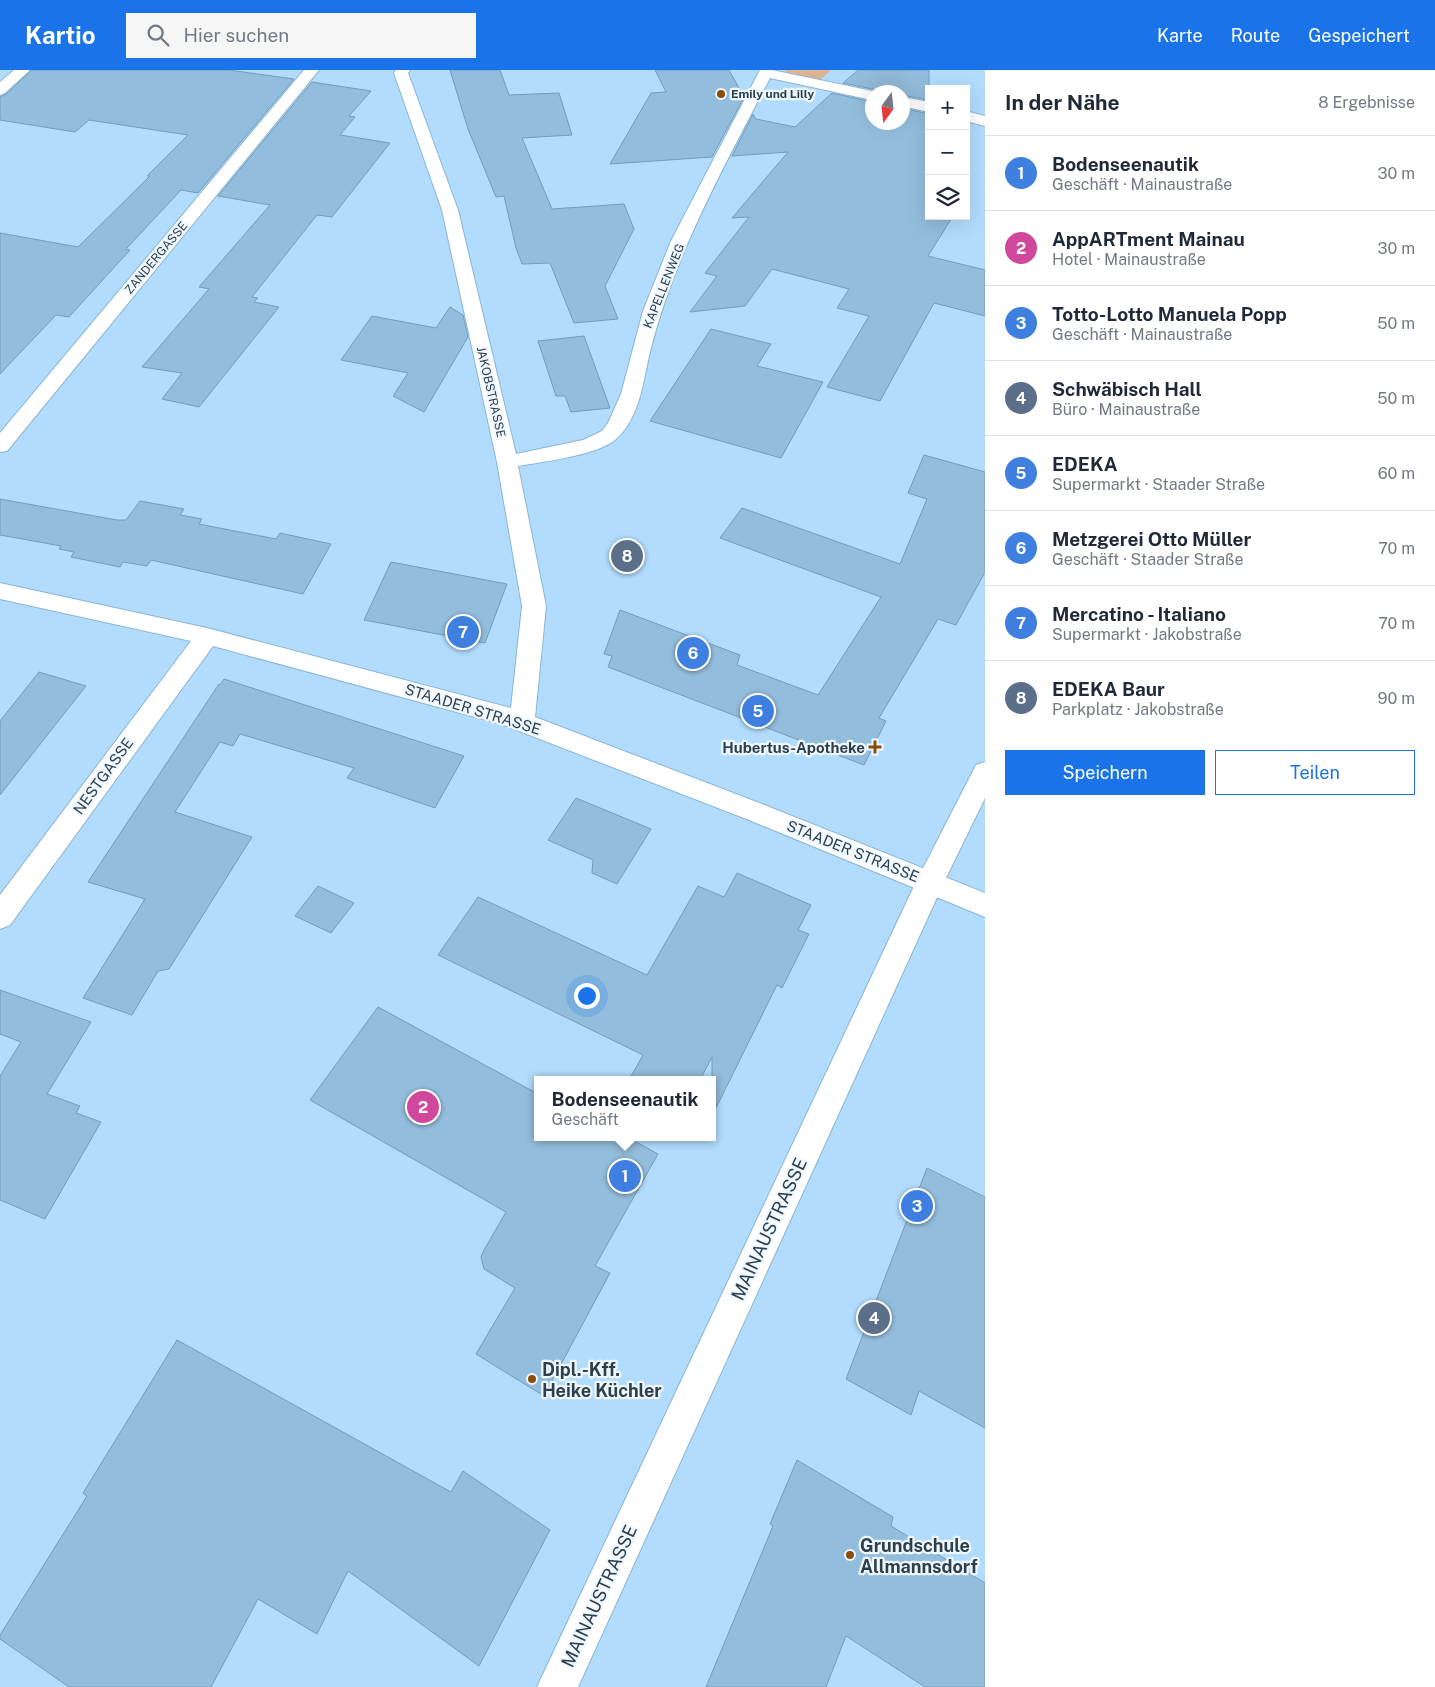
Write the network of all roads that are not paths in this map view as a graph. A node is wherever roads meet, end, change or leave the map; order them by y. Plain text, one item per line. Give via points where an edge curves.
1 (23, 70) edge
2 (312, 70) edge
3 (382, 70) edge
4 (402, 71) edge
5 (764, 72) edge
6 (0, 90) edge
7 (865, 94) edge
8 (910, 103) edge
9 (925, 106) edge
10 (970, 117) edge
11 (985, 121) edge
12 (0, 446) edge
13 (507, 462) junction
14 (0, 591) edge
15 (207, 636) junction
16 (522, 722) junction
17 (985, 772) edge
18 (930, 882) junction
19 (985, 905) edge
20 (0, 917) edge
21 (557, 1687) edge

1 - 6 street
2 - 12 street, ZANDERGASSE
3 - 4 street
4 - 13 street, JAKOBSTRASSE via 450,210
5 - 7 street
5 - 13 street, KAPELLENWEG via 698,205 649,318 623,416 608,436 582,446
8 - 9 street
10 - 11 street
13 - 16 street, JAKOBSTRASSE via 534,606
14 - 15 street, STAADER STRASSE
15 - 16 street, STAADER STRASSE
15 - 20 street, NESTGASSE
16 - 18 street, STAADER STRASSE
17 - 18 street, MAINAUSTRASSE
18 - 19 street, STAADER STRASSE
18 - 21 street, MAINAUSTRASSE

